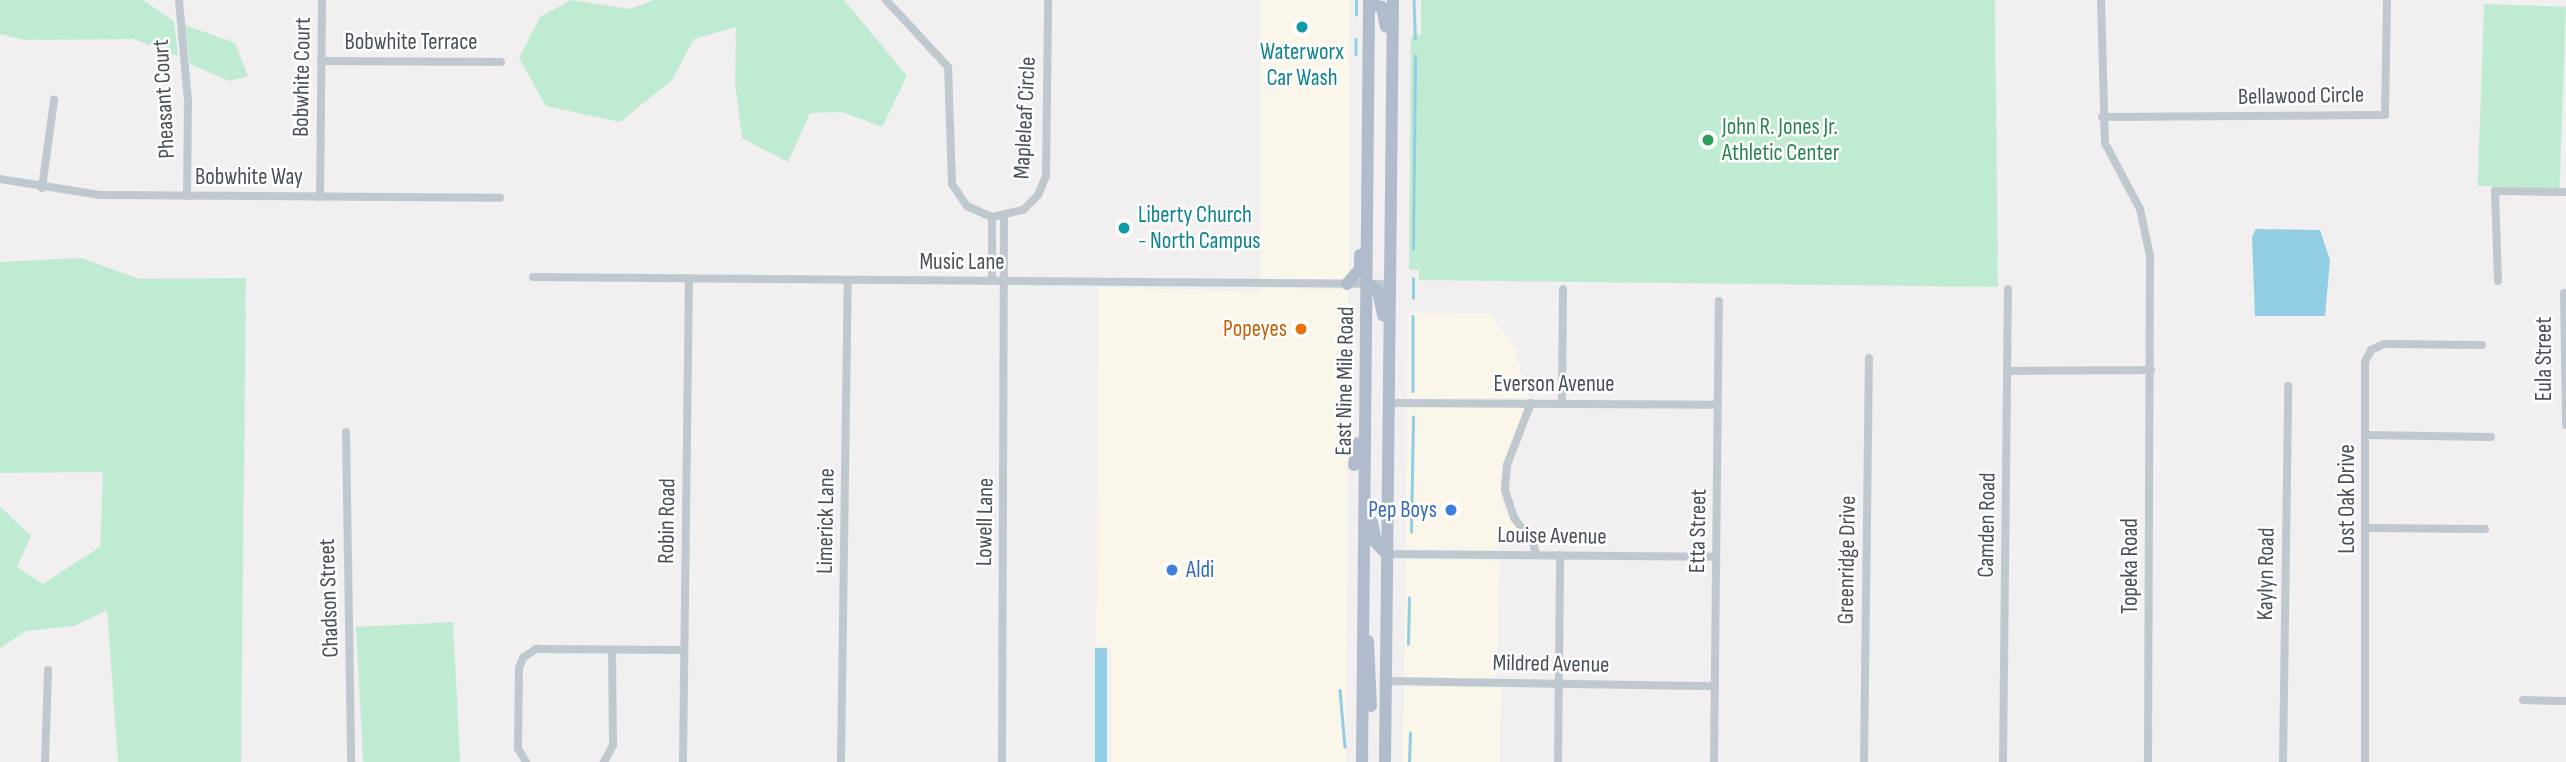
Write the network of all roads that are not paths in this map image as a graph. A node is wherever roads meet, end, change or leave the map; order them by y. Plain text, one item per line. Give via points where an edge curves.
1 (179, 0) edge
2 (322, 0) edge
3 (886, 0) edge
4 (1048, 0) edge
5 (1393, 0) edge
6 (2101, 0) edge
7 (2387, 0) edge
8 (1369, 2) edge
9 (321, 61) junction
10 (501, 62) dead end
11 (54, 100) dead end
12 (2102, 117) junction
13 (1392, 129) junction
14 (1369, 168) junction
15 (0, 180) edge
16 (42, 188) junction
17 (2566, 192) edge
18 (187, 196) junction
19 (320, 197) junction
20 (500, 198) dead end
21 (992, 216) junction
22 (1004, 216) junction
23 (533, 277) dead end
24 (689, 281) junction
25 (848, 281) junction
26 (992, 281) junction
27 (2498, 281) dead end
28 (1006, 282) junction
29 (1347, 284) junction
30 (1367, 284) junction
31 (1391, 284) junction
32 (1563, 289) dead end
33 (2008, 289) dead end
34 (2564, 293) dead end
35 (1719, 301) dead end
36 (1367, 322) junction
37 (2482, 345) dead end
38 (1869, 358) dead end
39 (2151, 370) junction
40 (2008, 371) junction
41 (2288, 386) dead end
42 (1389, 403) junction
43 (1531, 403) junction
44 (1562, 404) junction
45 (1718, 405) junction
46 (2566, 425) edge
47 (346, 432) dead end
48 (2365, 435) junction
49 (2491, 437) dead end
50 (1354, 465) dead end
51 (1365, 484) junction
52 (1365, 504) junction
53 (2366, 528) junction
54 (2485, 529) dead end
55 (1387, 554) junction
56 (1536, 555) junction
57 (1560, 555) junction
58 (1716, 557) junction
59 (1363, 623) junction
60 (612, 650) junction
61 (684, 650) junction
62 (48, 670) dead end
63 (1386, 681) junction
64 (1559, 684) junction
65 (1715, 686) junction
66 (2523, 700) dead end
67 (2566, 701) edge
68 (45, 762) edge
69 (351, 762) edge
70 (526, 762) edge
71 (604, 762) edge
72 (683, 762) edge
73 (841, 762) edge
74 (1002, 762) edge
75 (1354, 762) edge
76 (1362, 762) edge
77 (1370, 762) edge
78 (1385, 762) edge
79 (1558, 762) edge
80 (1714, 762) edge
81 (1864, 762) edge
82 (2003, 762) edge
83 (2148, 762) edge
84 (2283, 762) edge
85 (2365, 762) edge

1 - 18 street, Pheasant Court via 188,101
2 - 9 street, Bobwhite Court
3 - 21 street via 948,68 952,184 967,206
4 - 22 street, Mapleleaf Circle via 1046,176 1031,203
5 - 13 main road, East Nine Mile Road
6 - 12 street, Topeka Road
7 - 12 street, Bellawood Circle via 2385,114
8 - 13 main road via 1386,13
8 - 14 main road, East Nine Mile Road
9 - 10 street, Bobwhite Terrace
9 - 19 street, Bobwhite Court
11 - 16 street
12 - 39 street, Topeka Road via 2111,161 2140,209 2148,233
13 - 31 main road, East Nine Mile Road
14 - 29 main road via 1361,204 1360,269
14 - 30 main road, East Nine Mile Road
15 - 16 street, Bobwhite Way
16 - 18 street, Bobwhite Way via 100,195
17 - 27 street via 2495,191
18 - 19 street, Bobwhite Way
19 - 20 street, Bobwhite Way
21 - 22 street
21 - 26 street
22 - 28 street
23 - 24 street, Music Lane via 640,276
24 - 25 street, Music Lane
24 - 61 street, Robin Road
25 - 26 street, Music Lane
25 - 73 street, Limerick Lane
26 - 28 street, Music Lane
28 - 29 street, Music Lane
28 - 74 street, Lowell Lane
29 - 30 street, Music Lane
30 - 31 street, Music Lane
30 - 36 main road, East Nine Mile Road
30 - 42 main road via 1378,291 1383,304 1382,388
31 - 42 main road, East Nine Mile Road
32 - 44 street
33 - 40 street, Camden Road
34 - 46 street, Eula Street
35 - 45 street, Etta Street
36 - 50 main road via 1359,341
36 - 51 main road, East Nine Mile Road
37 - 48 street, Lost Oak Drive via 2384,344 2371,350 2365,362
38 - 81 street, Greenridge Drive
39 - 40 street
39 - 83 street, Topeka Road
40 - 82 street, Camden Road
41 - 84 street, Kaylyn Road
42 - 43 street, Everson Avenue
42 - 55 main road, East Nine Mile Road
43 - 44 street, Everson Avenue
43 - 56 street via 1507,465 1505,490 1514,518 1533,542
44 - 45 street, Everson Avenue
45 - 58 street, Etta Street
47 - 69 street, Chadson Street
48 - 49 street
48 - 53 street, Lost Oak Drive
51 - 52 main road, East Nine Mile Road
51 - 55 main road via 1373,535
52 - 59 main road, East Nine Mile Road
52 - 75 main road via 1357,527
53 - 54 street
53 - 85 street, Lost Oak Drive
55 - 56 street, Louise Avenue
55 - 63 main road, East Nine Mile Road
56 - 57 street, Louise Avenue
57 - 58 street, Louise Avenue
57 - 64 street
58 - 65 street, Etta Street
59 - 76 main road, East Nine Mile Road
59 - 77 main road via 1372,656
60 - 61 street
60 - 70 street via 536,649 523,657 518,748
60 - 71 street via 613,745
61 - 72 street, Robin Road
62 - 68 street
63 - 64 street, Mildred Avenue
63 - 78 main road, East Nine Mile Road
64 - 65 street, Mildred Avenue
64 - 79 street
65 - 80 street, Etta Street
66 - 67 street

